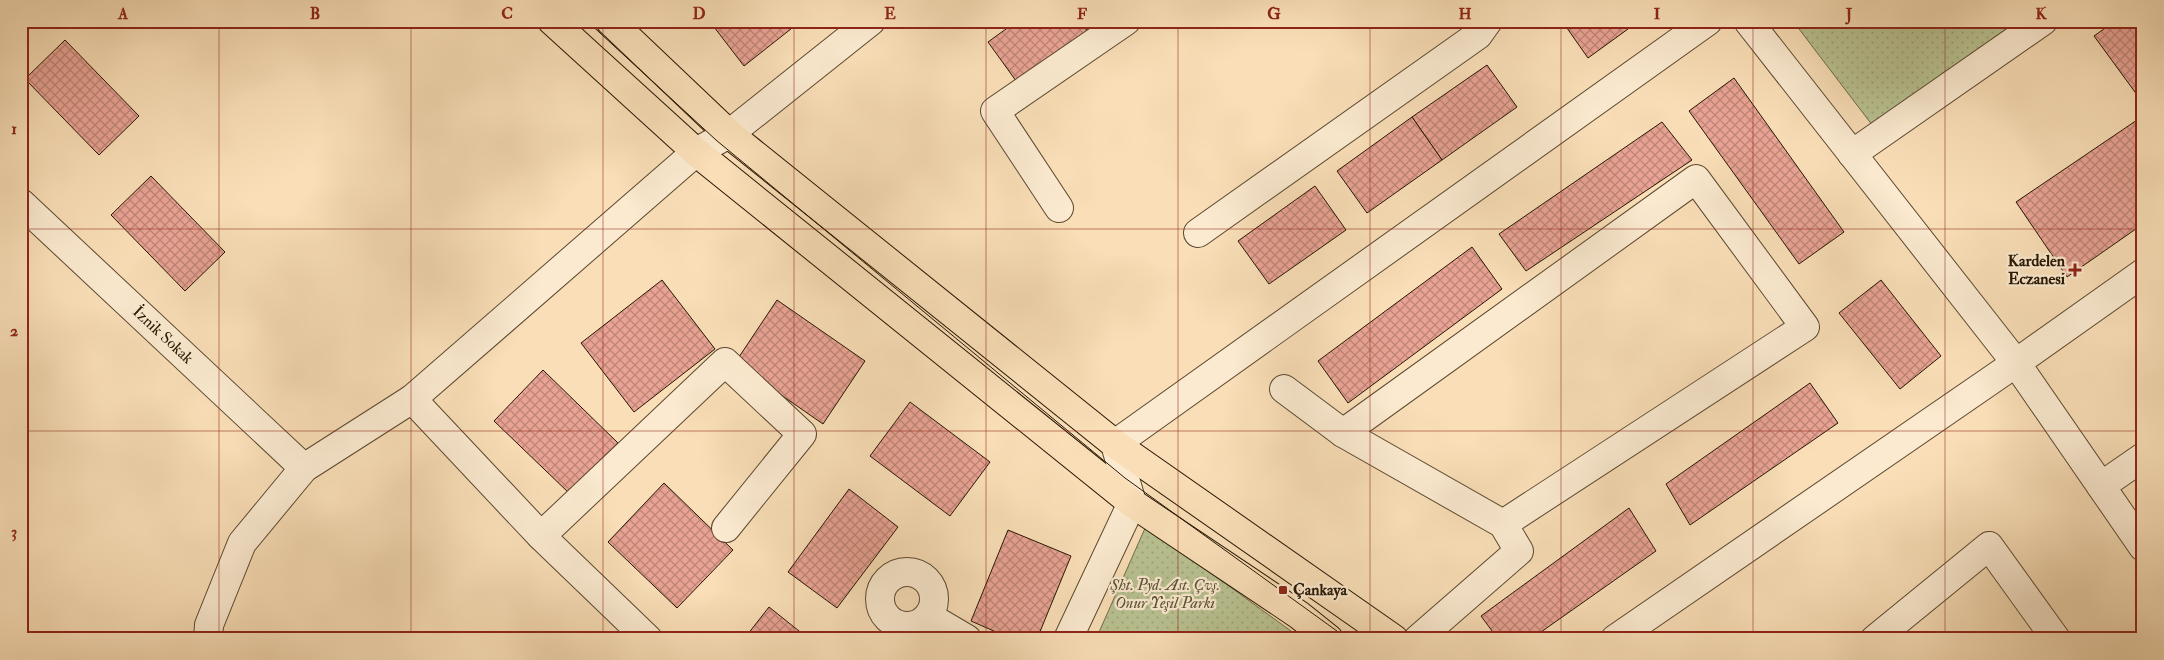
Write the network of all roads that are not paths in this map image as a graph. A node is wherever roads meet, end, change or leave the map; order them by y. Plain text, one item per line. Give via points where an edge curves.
1 (552, 21) edge
2 (610, 21) edge
3 (872, 21) edge
4 (1126, 21) edge
5 (1488, 21) edge
6 (1708, 21) edge
7 (1748, 21) edge
8 (2043, 21) edge
9 (729, 134) junction
10 (696, 152) junction
11 (1852, 154) junction
12 (21, 203) edge
13 (1059, 208) dead end
14 (1198, 234) dead end
15 (2143, 272) edge
16 (2016, 364) junction
17 (1284, 389) dead end
18 (412, 399) junction
19 (1343, 433) junction
20 (1115, 444) junction
21 (2143, 457) edge
22 (304, 468) junction
23 (2101, 486) junction
24 (1132, 503) junction
25 (1503, 524) junction
26 (726, 528) dead end
27 (541, 536) junction
28 (2143, 547) edge
29 (928, 616) dead end
30 (208, 639) edge
31 (648, 639) edge
32 (967, 639) edge
33 (1068, 639) edge
34 (1328, 639) edge
35 (1394, 639) edge
36 (1418, 639) edge
37 (1615, 639) edge
38 (1875, 639) edge
39 (2056, 639) edge

1 - 10 main road
2 - 9 main road
3 - 9 street
4 - 13 street via 995,111
5 - 14 street via 1478,36
6 - 20 street
7 - 11 street
8 - 11 street
9 - 10 street
9 - 20 main road
10 - 18 street
10 - 24 main road
11 - 16 street
12 - 22 street, İznik Sokak
15 - 16 street
16 - 23 street
16 - 37 street
17 - 19 street
18 - 22 street
18 - 27 street
19 - 25 street
19 - 25 street via 1696,179 1805,327
20 - 24 street
20 - 35 main road
21 - 23 street
22 - 30 street via 242,543 210,625
23 - 28 street
24 - 33 street
24 - 34 main road via 1299,615
25 - 36 street via 1519,551
26 - 27 street via 802,434 725,362
27 - 31 street
29 - 32 street
38 - 39 street via 1989,546

